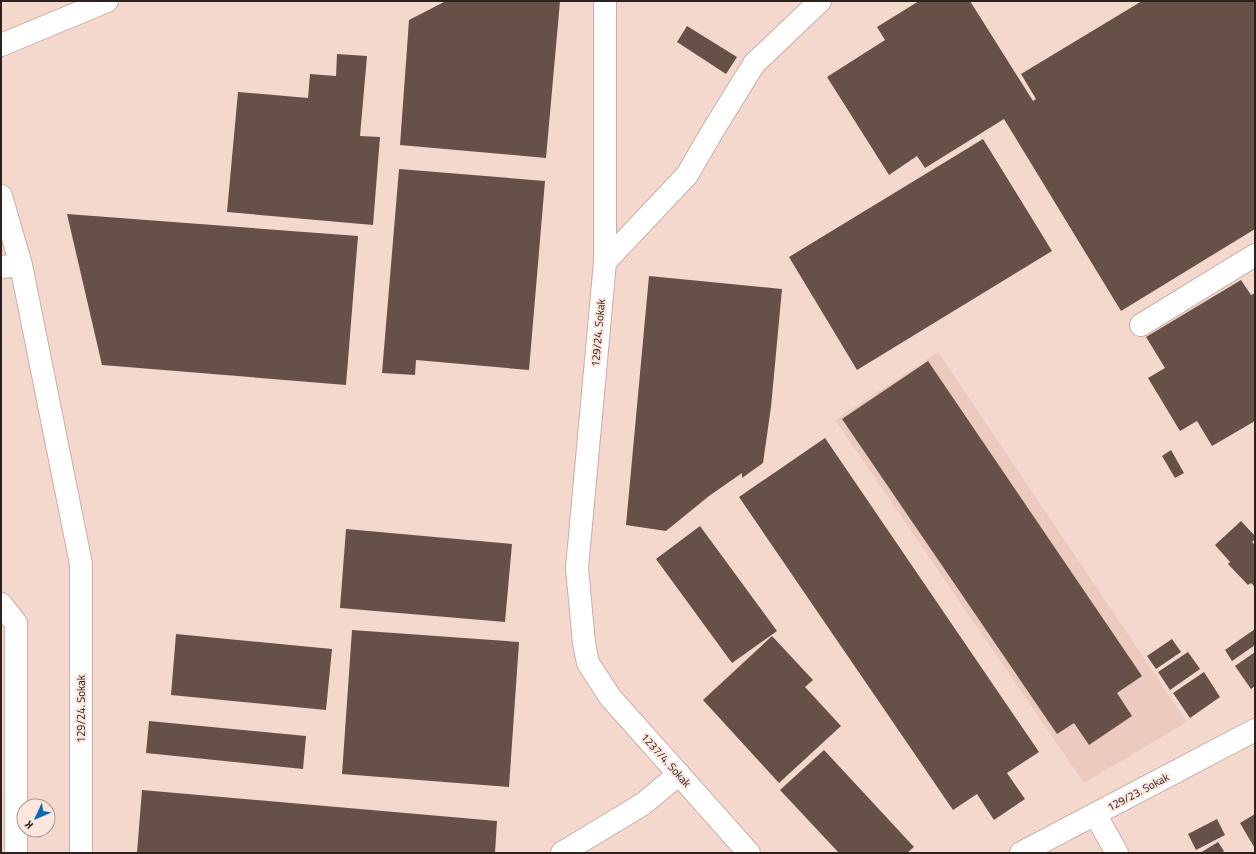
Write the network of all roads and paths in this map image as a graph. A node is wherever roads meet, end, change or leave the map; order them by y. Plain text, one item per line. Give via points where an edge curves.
1 (107, 1) edge
2 (605, 1) edge
3 (820, 1) edge
4 (1, 45) edge
5 (1, 196) edge
6 (1255, 255) edge
7 (605, 262) junction
8 (11, 266) edge
9 (1141, 325) dead end
10 (1, 604) edge
11 (588, 663) joint
12 (9, 670) edge
13 (1255, 730) edge
14 (679, 774) junction
15 (1095, 814) junction
16 (16, 853) edge
17 (81, 853) edge
18 (562, 853) edge
19 (749, 853) edge
20 (1021, 853) edge
21 (1118, 853) edge

1 - 4 street
2 - 7 street, 129/24. Sokak
3 - 7 street via 754,64 687,175
5 - 8 street, 129/24. Sokak
6 - 9 street
7 - 11 street, 129/24. Sokak via 577,568
8 - 17 street, 129/24. Sokak via 81,564
10 - 12 street via 16,623
11 - 14 street, 1237/4. Sokak via 610,697
12 - 16 street
13 - 15 street, 129/23. Sokak
14 - 18 street via 643,804
14 - 19 street, 1237/4. Sokak
15 - 20 street, 129/23. Sokak
15 - 21 street

